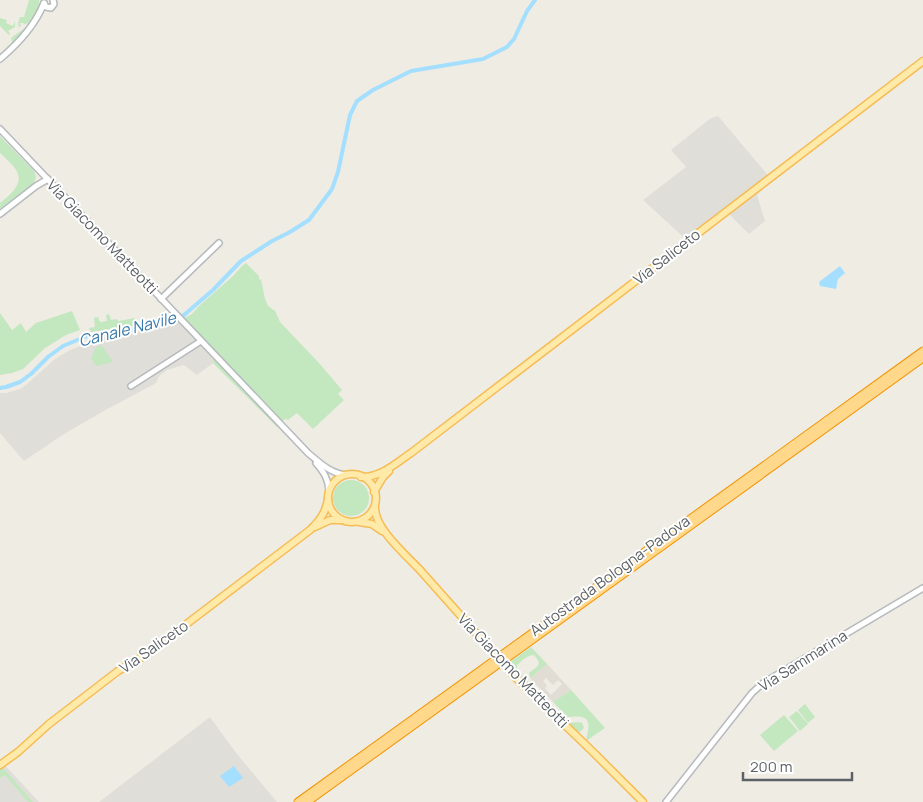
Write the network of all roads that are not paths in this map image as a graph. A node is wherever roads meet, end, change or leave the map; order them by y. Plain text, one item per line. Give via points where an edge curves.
1 (53, 0) edge
2 (44, 1) edge
3 (51, 8) junction
4 (36, 21) junction
5 (0, 58) edge
6 (923, 61) edge
7 (0, 129) edge
8 (43, 174) junction
9 (48, 179) junction
10 (36, 186) junction
11 (0, 214) edge
12 (219, 242) dead end
13 (161, 298) junction
14 (201, 341) junction
15 (923, 351) edge
16 (923, 358) edge
17 (130, 386) dead end
18 (308, 453) junction
19 (411, 453) junction
20 (346, 475) junction
21 (361, 476) junction
22 (329, 490) junction
23 (374, 492) junction
24 (328, 500) junction
25 (375, 504) junction
26 (342, 520) junction
27 (356, 521) junction
28 (310, 530) junction
29 (388, 536) junction
30 (923, 588) edge
31 (0, 765) edge
32 (298, 802) edge
33 (307, 802) edge
34 (642, 802) edge
35 (666, 802) edge

1 - 3 street
2 - 3 street via 46,7
2 - 4 street
3 - 4 street
4 - 5 street
6 - 19 main road, Via Saliceto
7 - 8 street, Via Giacomo Matteotti
8 - 9 street, Via Giacomo Matteotti
8 - 10 street
9 - 10 street
9 - 13 street, Via Giacomo Matteotti
10 - 11 street
12 - 13 street
13 - 14 street, Via Giacomo Matteotti
14 - 17 street
14 - 18 street, Via Giacomo Matteotti
15 - 32 highway, Autostrada Bologna-Padova
16 - 33 highway, Autostrada Bologna-Padova
18 - 20 street, Via Giacomo Matteotti via 328,469
18 - 22 street, Via Giacomo Matteotti via 326,475
19 - 21 main road, Via Saliceto via 378,474
19 - 23 main road, Via Saliceto via 383,477
20 - 21 main road, Via Saliceto
20 - 22 main road via 334,482
21 - 23 main road
22 - 24 main road, Via Saliceto
23 - 25 main road
24 - 26 main road via 332,511
24 - 28 main road, Via Saliceto via 323,516
25 - 27 main road via 368,515
25 - 29 main road, Via Giacomo Matteotti via 374,513
26 - 27 main road, Via Saliceto
26 - 28 main road, Via Saliceto via 330,520
27 - 29 main road, Via Giacomo Matteotti via 372,524
28 - 31 main road, Via Saliceto via 147,654 118,671
29 - 34 main road, Via Giacomo Matteotti, bridge via 517,679
30 - 35 street, Via Sammarina via 763,683

